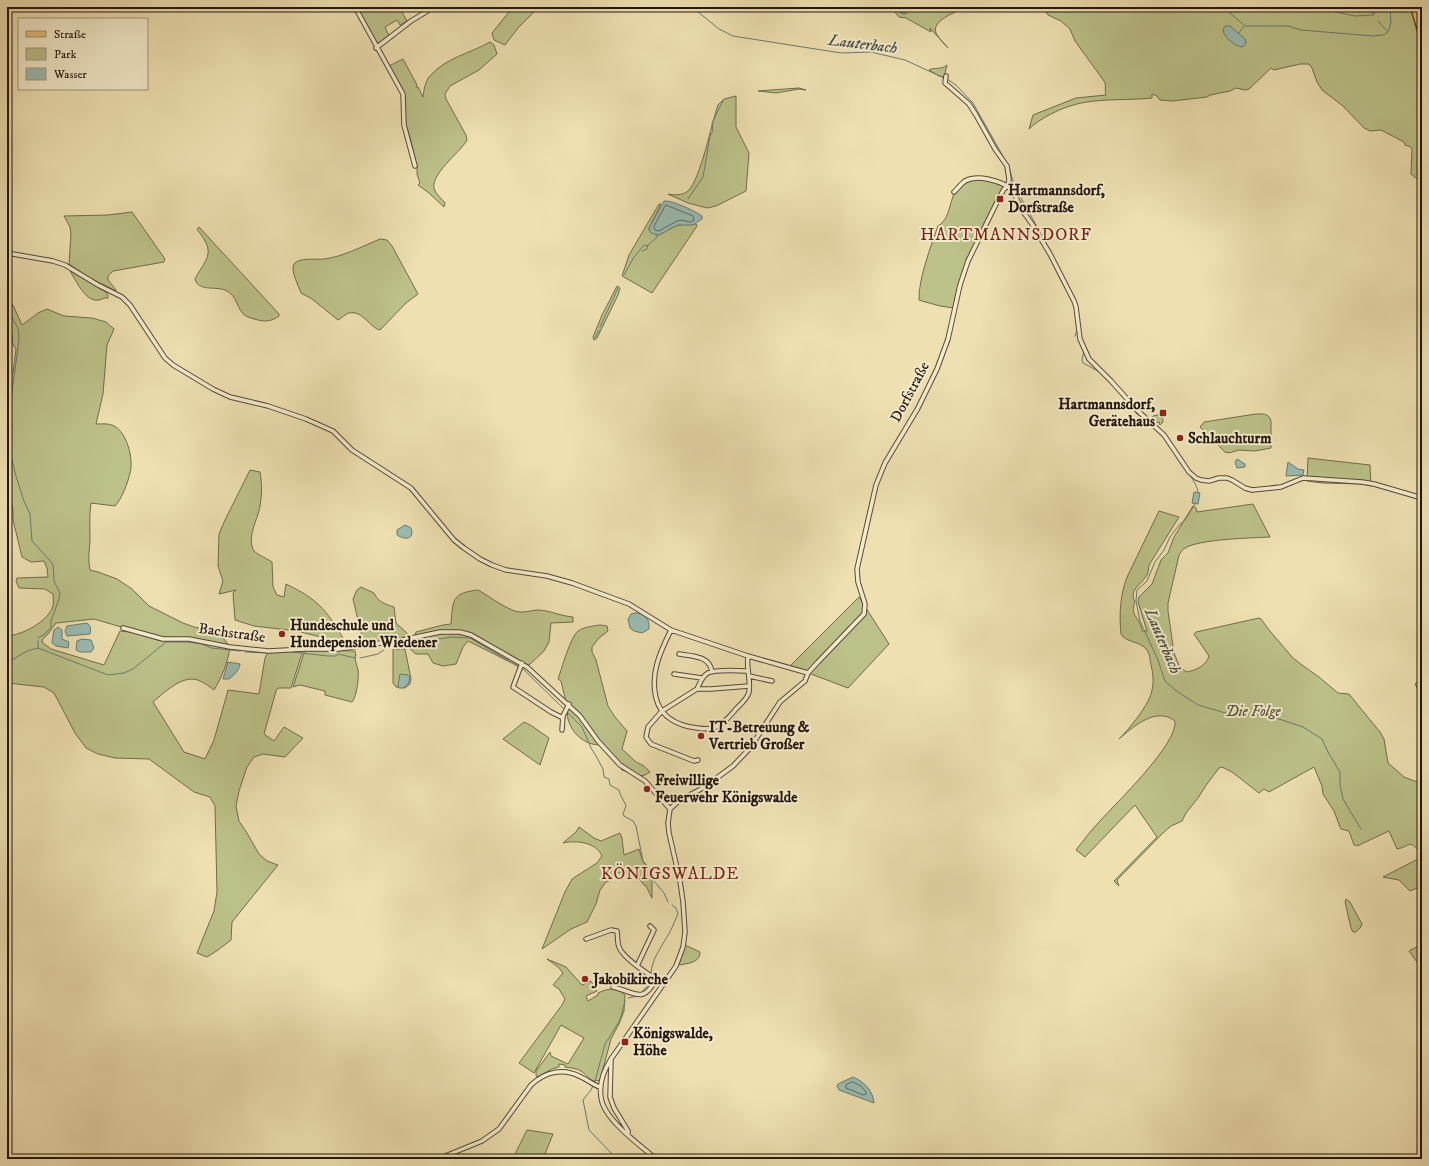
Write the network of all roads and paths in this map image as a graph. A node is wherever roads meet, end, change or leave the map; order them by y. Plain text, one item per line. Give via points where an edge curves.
1 (355, 7) edge
2 (434, 7) edge
3 (1414, 7) edge
4 (1422, 36) edge
5 (376, 48) junction
6 (945, 77) dead end
7 (416, 166) dead end
8 (1008, 186) junction
9 (954, 192) dead end
10 (7, 253) edge
11 (1422, 498) edge
12 (123, 628) dead end
13 (671, 630) junction
14 (679, 654) dead end
15 (748, 656) junction
16 (521, 664) junction
17 (747, 671) junction
18 (712, 672) junction
19 (808, 673) junction
20 (674, 674) dead end
21 (750, 676) junction
22 (702, 678) junction
23 (772, 681) dead end
24 (749, 686) junction
25 (697, 689) junction
26 (569, 704) junction
27 (662, 711) junction
28 (563, 718) junction
29 (562, 730) dead end
30 (698, 760) dead end
31 (670, 809) junction
32 (650, 926) dead end
33 (586, 939) dead end
34 (636, 966) junction
35 (656, 979) junction
36 (663, 984) junction
37 (613, 987) dead end
38 (611, 1059) junction
39 (600, 1088) junction
40 (628, 1135) junction
41 (438, 1159) edge
42 (656, 1159) edge

1 - 5 street
2 - 5 street
3 - 4 main road
5 - 7 street via 403,94 404,123
6 - 8 street via 946,84 969,104 1007,166
8 - 9 street via 994,181 969,180
8 - 11 street via 1042,240 1071,296 1076,307 1080,339 1089,359 1164,435 1192,475 1204,481 1227,478 1252,490 1275,488 1303,478 1368,483
8 - 19 street, Dorfstraße via 992,211 968,261 948,339 937,369 918,408 884,463 876,485 857,569 865,604 864,614
10 - 13 street via 65,265 122,298 130,305 165,358 213,389 230,397 306,419 333,431 352,450 411,488 454,540 480,559 506,570 564,580 624,602
12 - 16 street, Bachstraße via 163,639 189,639 269,651 338,649 440,632 460,632 471,635
13 - 15 street
13 - 27 street via 660,653 655,673 656,698
14 - 18 street via 706,660 711,664
15 - 17 street
15 - 19 street
16 - 26 street, Bachstraße
16 - 28 street via 512,687
17 - 18 street
17 - 21 street
18 - 22 street
19 - 31 street via 805,681 780,702 750,748 733,766
20 - 22 street
21 - 23 street
21 - 24 street
22 - 25 street
24 - 25 street
24 - 27 street via 749,694 724,723 716,727 704,729 680,725
25 - 27 street
26 - 28 street
26 - 31 street, Bachstraße via 620,765 645,781
27 - 30 street via 648,727 646,734 649,743 694,761
28 - 29 street
31 - 36 street via 668,828 682,892 685,932 678,962
32 - 34 street via 654,930
33 - 34 street via 611,930 617,931 621,950
34 - 35 street
35 - 36 street
35 - 37 street via 648,993 639,995
36 - 38 street
38 - 39 street
38 - 40 street via 610,1097
39 - 40 street via 604,1107 617,1126
39 - 41 street via 575,1074 561,1071 550,1073 531,1084 499,1129 482,1141
40 - 42 street

